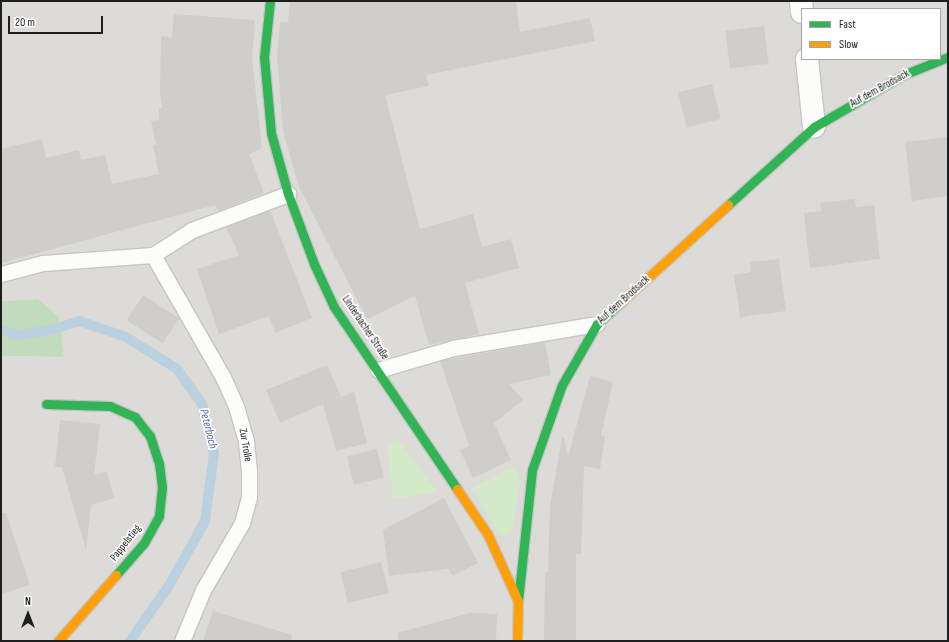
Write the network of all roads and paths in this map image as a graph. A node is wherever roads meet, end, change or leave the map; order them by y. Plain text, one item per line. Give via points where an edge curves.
1 (270, 1) edge
2 (807, 60) edge
3 (940, 60) edge
4 (814, 127) junction
5 (288, 194) junction
6 (154, 255) junction
7 (1, 274) edge
8 (597, 324) junction
9 (378, 370) junction
10 (46, 404) dead end
11 (518, 601) junction
12 (58, 641) edge
13 (182, 641) edge
14 (517, 641) edge

1 - 5 street, Linderbacher Straße via 264,57 265,72 271,133
2 - 4 street
3 - 4 street, Auf dem Brodsack via 903,75
4 - 8 street, Auf dem Brodsack
5 - 6 lane via 192,230
5 - 9 street, Linderbacher Straße via 314,264 334,307
6 - 7 lane via 43,263
6 - 13 lane, Zur Trolle via 223,377 236,406 246,442 249,470 249,497 242,523 203,590
8 - 9 lane via 453,348
8 - 11 street, Auf dem Brodsack via 562,385 532,470
9 - 11 street, Linderbacher Straße via 488,535
10 - 12 street, Pappelstieg via 110,406 136,417 150,436 159,463 162,487 159,516 144,543
11 - 14 street, Linderbacher Straße

